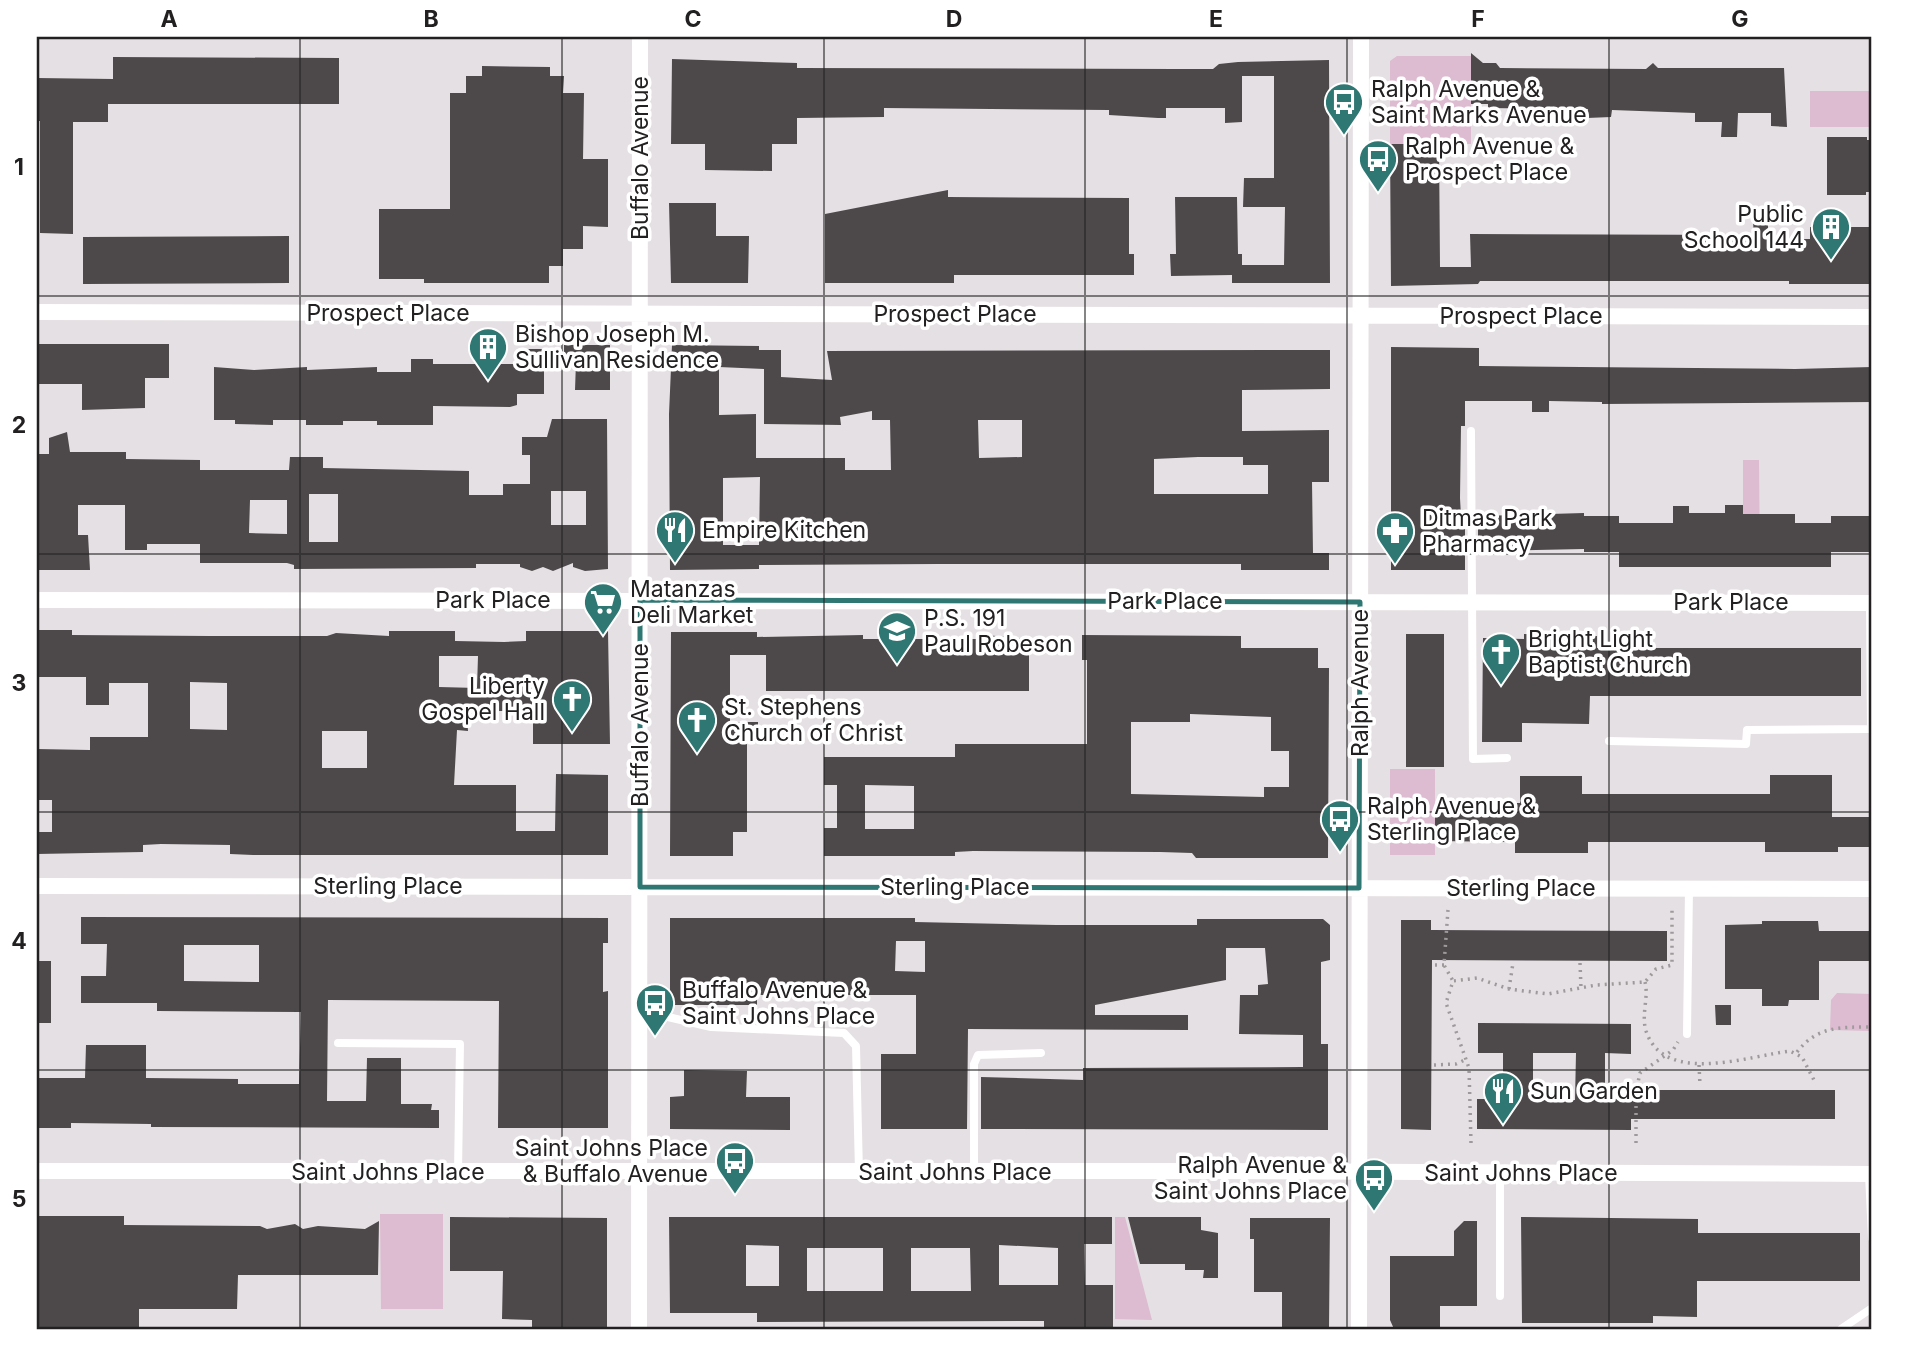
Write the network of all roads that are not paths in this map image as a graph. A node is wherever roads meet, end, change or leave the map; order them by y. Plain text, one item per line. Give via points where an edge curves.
1 (640, 37) edge
2 (1361, 37) edge
3 (37, 312) edge
4 (640, 314) junction
5 (1361, 315) junction
6 (1872, 317) edge
7 (1471, 431) dead end
8 (37, 600) edge
9 (640, 600) junction
10 (1360, 602) junction
11 (1474, 602) junction
12 (1871, 603) edge
13 (1609, 741) dead end
14 (1507, 758) dead end
15 (37, 886) edge
16 (640, 887) junction
17 (1359, 888) junction
18 (1872, 888) edge
19 (1689, 889) junction
20 (639, 1016) junction
21 (1688, 1034) road end
22 (338, 1043) dead end
23 (1041, 1053) dead end
24 (37, 1171) edge
25 (1358, 1171) junction
26 (458, 1172) junction
27 (639, 1172) junction
28 (974, 1172) junction
29 (1500, 1172) junction
30 (859, 1173) junction
31 (1871, 1174) edge
32 (1872, 1238) edge
33 (1500, 1296) dead end
34 (1872, 1308) edge
35 (639, 1329) edge
36 (1359, 1329) edge
37 (1840, 1329) edge

1 - 4 street, Buffalo Avenue
2 - 5 street, Ralph Avenue
3 - 4 street, Prospect Place
4 - 5 street, Prospect Place
4 - 9 street, Buffalo Avenue
5 - 6 street, Prospect Place
5 - 10 street, Ralph Avenue
7 - 11 lane
8 - 9 street, Park Place
9 - 10 street, Park Place
9 - 16 street, Buffalo Avenue
10 - 11 street, Park Place
10 - 17 street, Ralph Avenue
11 - 12 street, Park Place
11 - 14 lane via 1474,759
12 - 13 lane via 1871,729 1747,730 1746,744
15 - 16 street, Sterling Place
16 - 17 street, Sterling Place
16 - 20 street, Buffalo Avenue
17 - 19 street, Sterling Place
17 - 25 street, Ralph Avenue
18 - 19 street, Sterling Place
19 - 21 lane
20 - 27 street, Buffalo Avenue
20 - 30 lane via 711,1027 844,1033 856,1046
22 - 26 lane via 460,1044
23 - 28 lane via 978,1055 974,1064
24 - 26 street, Saint Johns Place
25 - 28 street, Saint Johns Place
25 - 29 street, Saint Johns Place
25 - 36 street, Ralph Avenue
26 - 27 street, Saint Johns Place
27 - 30 street, Saint Johns Place
27 - 35 street, Buffalo Avenue
28 - 30 street, Saint Johns Place
29 - 31 street, Saint Johns Place
29 - 33 lane
31 - 32 lane
34 - 37 lane

